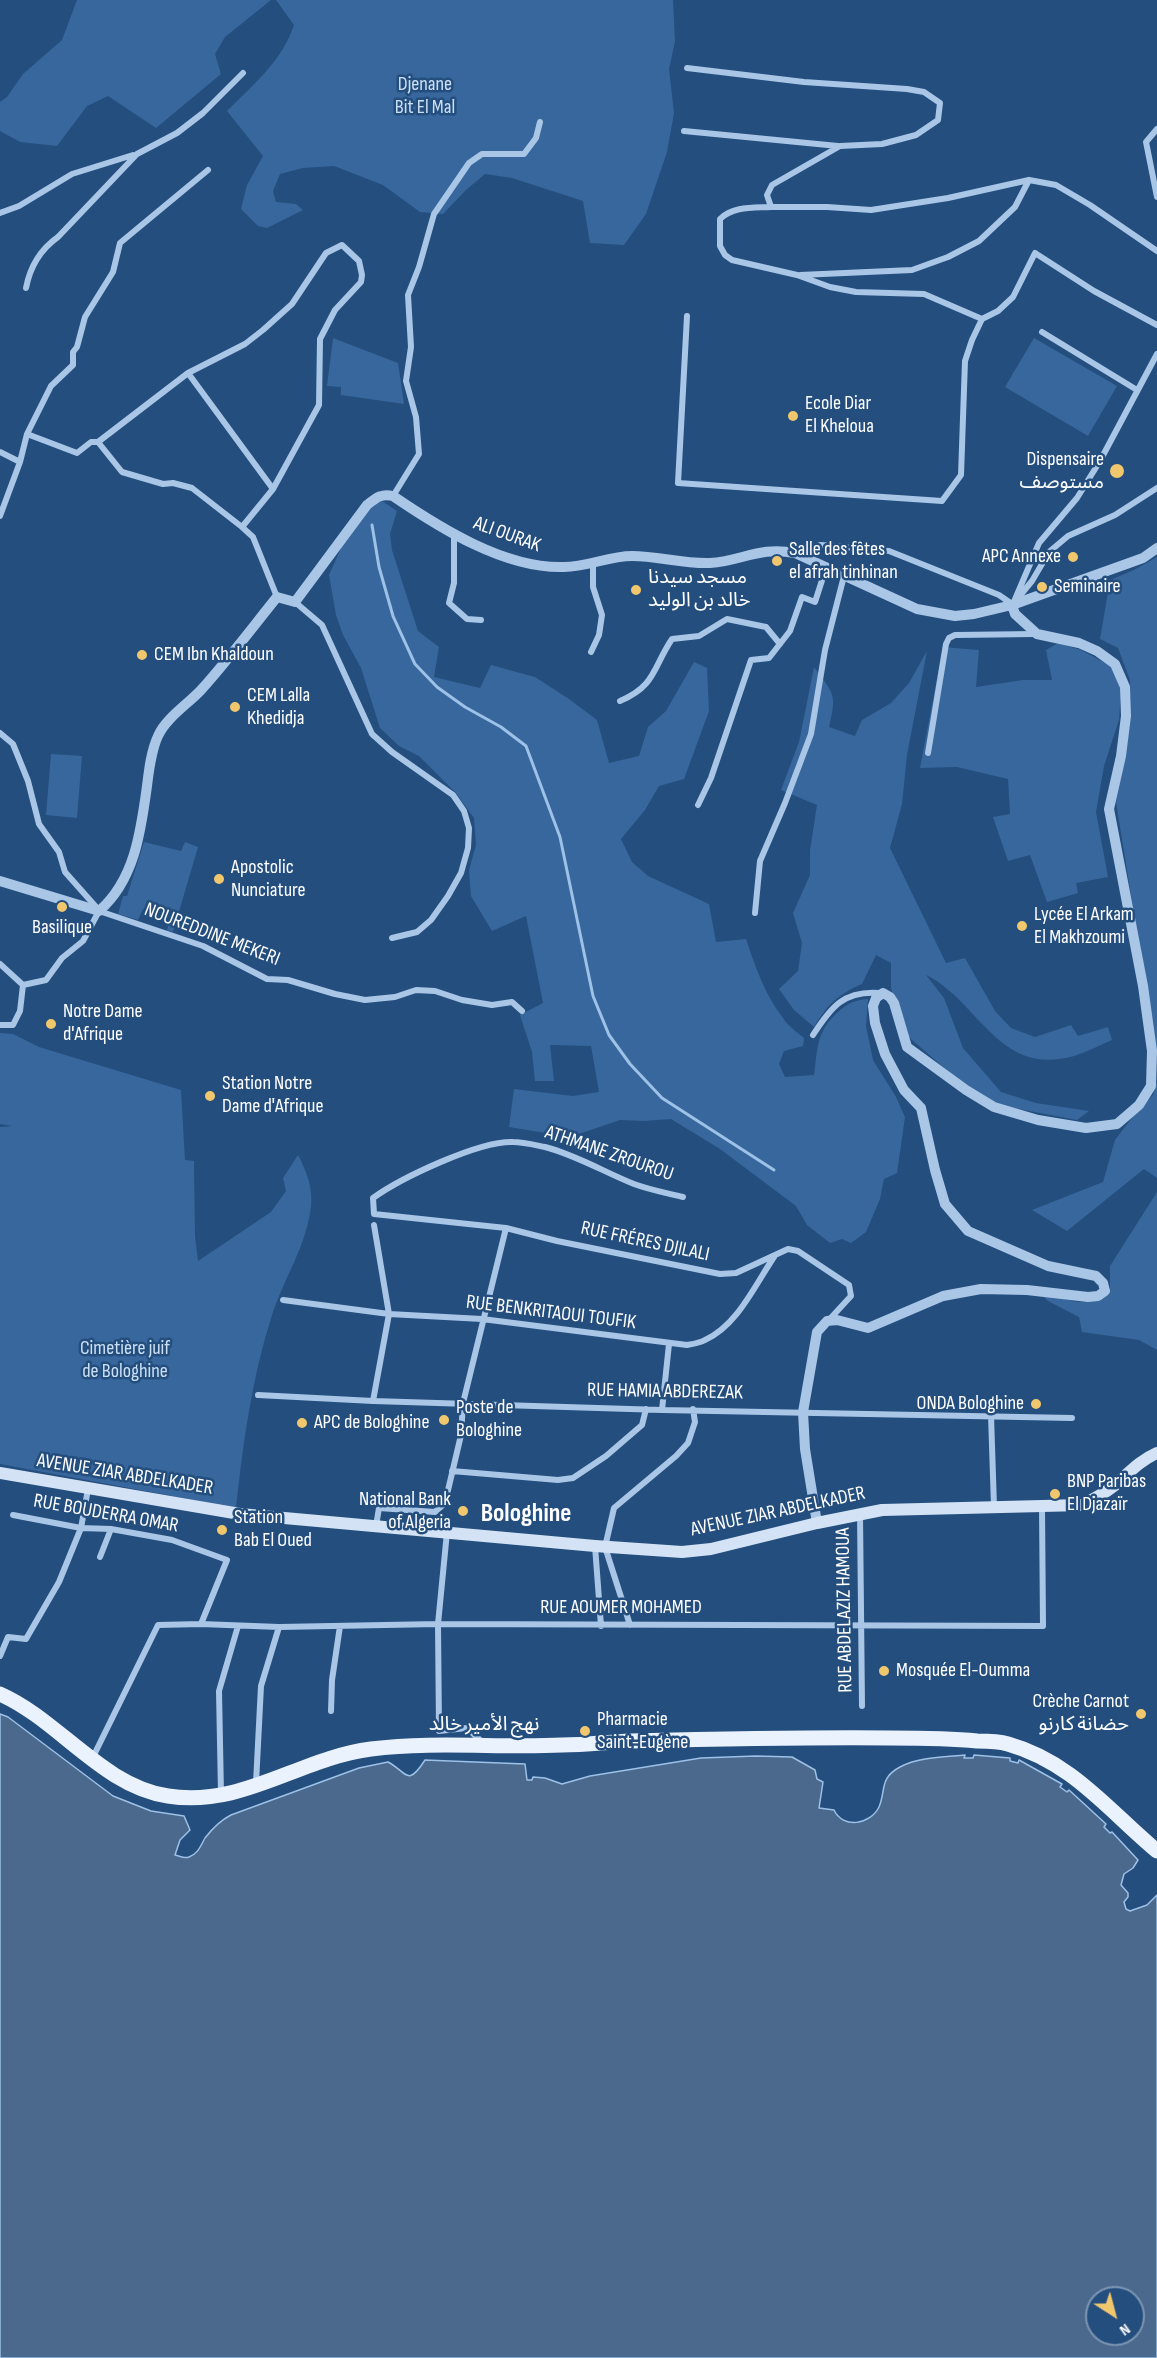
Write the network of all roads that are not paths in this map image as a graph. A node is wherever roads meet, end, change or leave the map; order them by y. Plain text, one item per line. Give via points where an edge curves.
1 (687, 68) dead end
2 (243, 73) dead end
3 (540, 122) dead end
4 (1157, 129) edge
5 (684, 131) dead end
6 (840, 146) junction
7 (137, 154) junction
8 (208, 170) dead end
9 (1029, 180) junction
10 (1157, 197) edge
11 (771, 207) junction
12 (0, 213) edge
13 (1157, 251) edge
14 (797, 275) junction
15 (26, 288) dead end
16 (687, 316) dead end
17 (982, 319) junction
18 (1157, 325) edge
19 (1042, 332) dead end
20 (1157, 354) edge
21 (188, 373) junction
22 (1137, 390) junction
23 (27, 434) junction
24 (98, 442) junction
25 (0, 452) edge
26 (20, 462) junction
27 (1157, 488) edge
28 (273, 489) junction
29 (393, 496) junction
30 (0, 516) edge
31 (242, 527) junction
32 (454, 535) junction
33 (1157, 548) edge
34 (795, 553) junction
35 (593, 564) junction
36 (826, 568) junction
37 (844, 576) junction
38 (277, 597) junction
39 (295, 602) junction
40 (1012, 605) junction
41 (481, 620) dead end
42 (1037, 634) junction
43 (780, 644) junction
44 (591, 652) dead end
45 (620, 701) dead end
46 (0, 733) edge
47 (928, 753) dead end
48 (698, 805) dead end
49 (0, 881) edge
50 (103, 907) junction
51 (755, 913) dead end
52 (392, 938) dead end
53 (0, 964) edge
54 (23, 985) junction
55 (883, 993) junction
56 (522, 1011) dead end
57 (0, 1025) edge
58 (813, 1035) dead end
59 (683, 1197) dead end
60 (375, 1214) joint
61 (374, 1225) dead end
62 (506, 1228) junction
63 (774, 1257) junction
64 (283, 1300) dead end
65 (388, 1314) junction
66 (482, 1319) junction
67 (827, 1321) junction
68 (669, 1344) junction
69 (258, 1395) dead end
70 (373, 1401) junction
71 (463, 1403) junction
72 (646, 1409) junction
73 (693, 1409) junction
74 (662, 1410) junction
75 (803, 1412) junction
76 (991, 1415) junction
77 (1072, 1418) dead end
78 (1157, 1453) edge
79 (452, 1471) junction
80 (0, 1473) edge
81 (88, 1489) junction
82 (994, 1507) junction
83 (1042, 1507) junction
84 (860, 1514) junction
85 (13, 1515) dead end
86 (817, 1523) junction
87 (376, 1526) junction
88 (81, 1528) junction
89 (111, 1529) junction
90 (447, 1532) junction
91 (600, 1547) junction
92 (100, 1557) dead end
93 (201, 1624) junction
94 (438, 1624) junction
95 (630, 1624) junction
96 (861, 1625) junction
97 (238, 1626) junction
98 (340, 1626) junction
99 (601, 1626) junction
100 (279, 1627) junction
101 (0, 1656) edge
102 (0, 1694) edge
103 (862, 1706) dead end
104 (331, 1711) dead end
105 (487, 1746) junction
106 (92, 1757) junction
107 (256, 1787) junction
108 (221, 1796) junction
109 (1157, 1851) edge

1 - 6 street via 907,89 924,92 940,103 938,120 916,135 882,144
2 - 7 street via 177,133
3 - 29 street via 536,138 524,154 482,154 469,163 434,214 408,295 411,347 406,381 416,417 419,454
4 - 10 street via 1146,142
5 - 6 street
6 - 11 street via 772,185 767,195
7 - 12 street via 72,174 20,206
7 - 15 street via 47,245
8 - 23 street via 120,243 113,272 85,317 73,364 51,386
9 - 11 street via 871,210
9 - 13 street via 1056,185
9 - 14 street via 1015,207 979,242 948,257 912,270
11 - 14 street via 727,213 720,219 720,246 732,260
14 - 17 street via 856,292 924,294
16 - 17 street via 678,483 942,501 961,475 965,361
17 - 18 street via 1013,297 1035,254
19 - 22 street
20 - 22 street
21 - 24 street
21 - 28 street
21 - 28 street via 244,344 284,312 326,253 342,245 359,261 361,282 335,310 320,339 319,405
22 - 40 street via 1077,498 1039,543
23 - 24 street via 77,453 91,442
23 - 26 street
24 - 31 street via 122,472 192,488
25 - 26 street
26 - 30 street
27 - 40 street via 1115,515 1068,536 1049,552
28 - 31 street
29 - 32 street, ALI OURAK
29 - 39 street via 385,494 367,504
31 - 38 street via 253,537
32 - 35 street, ALI OURAK via 538,567
32 - 41 street via 454,583 449,603 467,619
33 - 40 street, ALI OURAK via 1143,558
34 - 35 street, ALI OURAK via 759,551 731,561 708,563 632,556
34 - 36 street, ALI OURAK
34 - 40 street via 821,545 889,551 999,595
35 - 44 street via 593,587 602,615
36 - 37 street, ALI OURAK
36 - 43 street via 815,602 802,597 790,631
37 - 40 street, ALI OURAK via 917,609 941,615 975,614
37 - 51 street via 825,650 811,734 760,861
38 - 39 street
38 - 50 street via 207,683 158,735 134,855 128,872
39 - 52 street via 322,625 372,734 453,795 469,828 461,873 448,896 417,932
40 - 42 street via 1015,614
42 - 47 street via 949,638
42 - 55 street via 1097,651 1115,664 1125,687 1121,756 1109,809 1152,1051 1150,1086 1139,1105 1116,1124 1086,1128 994,1107 907,1047 894,1003
43 - 45 street via 766,627 727,619 699,636 672,639 646,686
43 - 48 street via 769,658 751,660
46 - 50 street via 13,744 28,780 39,824 58,852 65,872
49 - 50 street
50 - 54 street via 83,941 62,958 46,980
50 - 56 street, NOUREDDINE MEKERI via 203,946 267,979 288,980 364,1000 416,990 435,991 492,1005 512,1002
53 - 54 street
54 - 57 street via 14,1025
55 - 58 street via 862,992 846,998 826,1014
55 - 67 street via 873,1006 875,1023 885,1054 904,1090 921,1108 945,1204 968,1231 1048,1266 1096,1276 1105,1291 1088,1297 981,1289 943,1296 868,1328
59 - 60 street, ATHMANE ZROUROU via 636,1185 544,1147 512,1142 453,1157 385,1189 373,1198
60 - 62 street, RUE FRÉRES DJILALI
61 - 65 street
62 - 63 street, RUE FRÉRES DJILALI via 720,1274 736,1273
62 - 66 street
63 - 67 street, RUE FRÉRES DJILALI via 788,1249 798,1251 849,1285 851,1296
63 - 68 street, RUE BENKRITAOUI TOUFIK via 738,1311 721,1329 706,1340
64 - 65 street, RUE BENKRITAOUI TOUFIK
65 - 66 street, RUE BENKRITAOUI TOUFIK
65 - 70 street
66 - 68 street, RUE BENKRITAOUI TOUFIK
66 - 71 street
67 - 75 street via 818,1332
68 - 74 street
69 - 70 street, RUE HAMIA ABDEREZAK
70 - 71 street, RUE HAMIA ABDEREZAK
71 - 72 street, RUE HAMIA ABDEREZAK
71 - 79 street via 461,1435
72 - 74 street, RUE HAMIA ABDEREZAK
72 - 79 street via 642,1425 573,1478
73 - 74 street, RUE HAMIA ABDEREZAK
73 - 75 street, RUE HAMIA ABDEREZAK
73 - 91 street via 695,1422 688,1443 614,1508
75 - 76 street, RUE HAMIA ABDEREZAK
75 - 86 street
76 - 77 street, RUE HAMIA ABDEREZAK
76 - 82 street
78 - 83 main road, AVENUE ZIAR ABDELKADER via 1143,1459 1090,1501
79 - 87 street via 446,1503 441,1509 435,1512 379,1508
80 - 81 main road, AVENUE ZIAR ABDELKADER
81 - 87 main road, AVENUE ZIAR ABDELKADER via 240,1514
81 - 88 street
82 - 83 main road, AVENUE ZIAR ABDELKADER
82 - 84 main road, AVENUE ZIAR ABDELKADER
83 - 96 street, RUE AOUMER MOHAMED via 1042,1626
84 - 86 main road, AVENUE ZIAR ABDELKADER
84 - 96 street, RUE ABDELAZIZ HAMOUA
85 - 88 street, RUE BOUDERRA OMAR
86 - 91 main road, AVENUE ZIAR ABDELKADER via 711,1549 682,1552
87 - 90 main road, AVENUE ZIAR ABDELKADER
88 - 89 street, RUE BOUDERRA OMAR
88 - 101 street via 59,1582 26,1639 8,1637
89 - 92 street
89 - 93 street, RUE BOUDERRA OMAR via 172,1540 227,1560
90 - 91 main road, AVENUE ZIAR ABDELKADER
90 - 94 street
91 - 95 street
91 - 99 street
93 - 97 street, RUE AOUMER MOHAMED
93 - 106 street, RUE AOUMER MOHAMED via 158,1625
94 - 98 street, RUE AOUMER MOHAMED
94 - 99 street, RUE AOUMER MOHAMED
94 - 105 street via 439,1731 467,1728
95 - 96 street, RUE AOUMER MOHAMED
95 - 99 street, RUE AOUMER MOHAMED
96 - 103 street, RUE ABDELAZIZ HAMOUA
97 - 100 street, RUE AOUMER MOHAMED
97 - 108 street via 219,1690
98 - 100 street, RUE AOUMER MOHAMED
98 - 104 street
100 - 107 street via 261,1686
102 - 106 main road, نهج الأمير خالد
105 - 107 main road, نهج الأمير خالد via 367,1749
105 - 109 main road, نهج الأمير خالد via 854,1738 949,1738 1006,1743 1052,1763 1087,1786
106 - 108 main road, نهج الأمير خالد via 113,1773 164,1796
107 - 108 main road, نهج الأمير خالد

